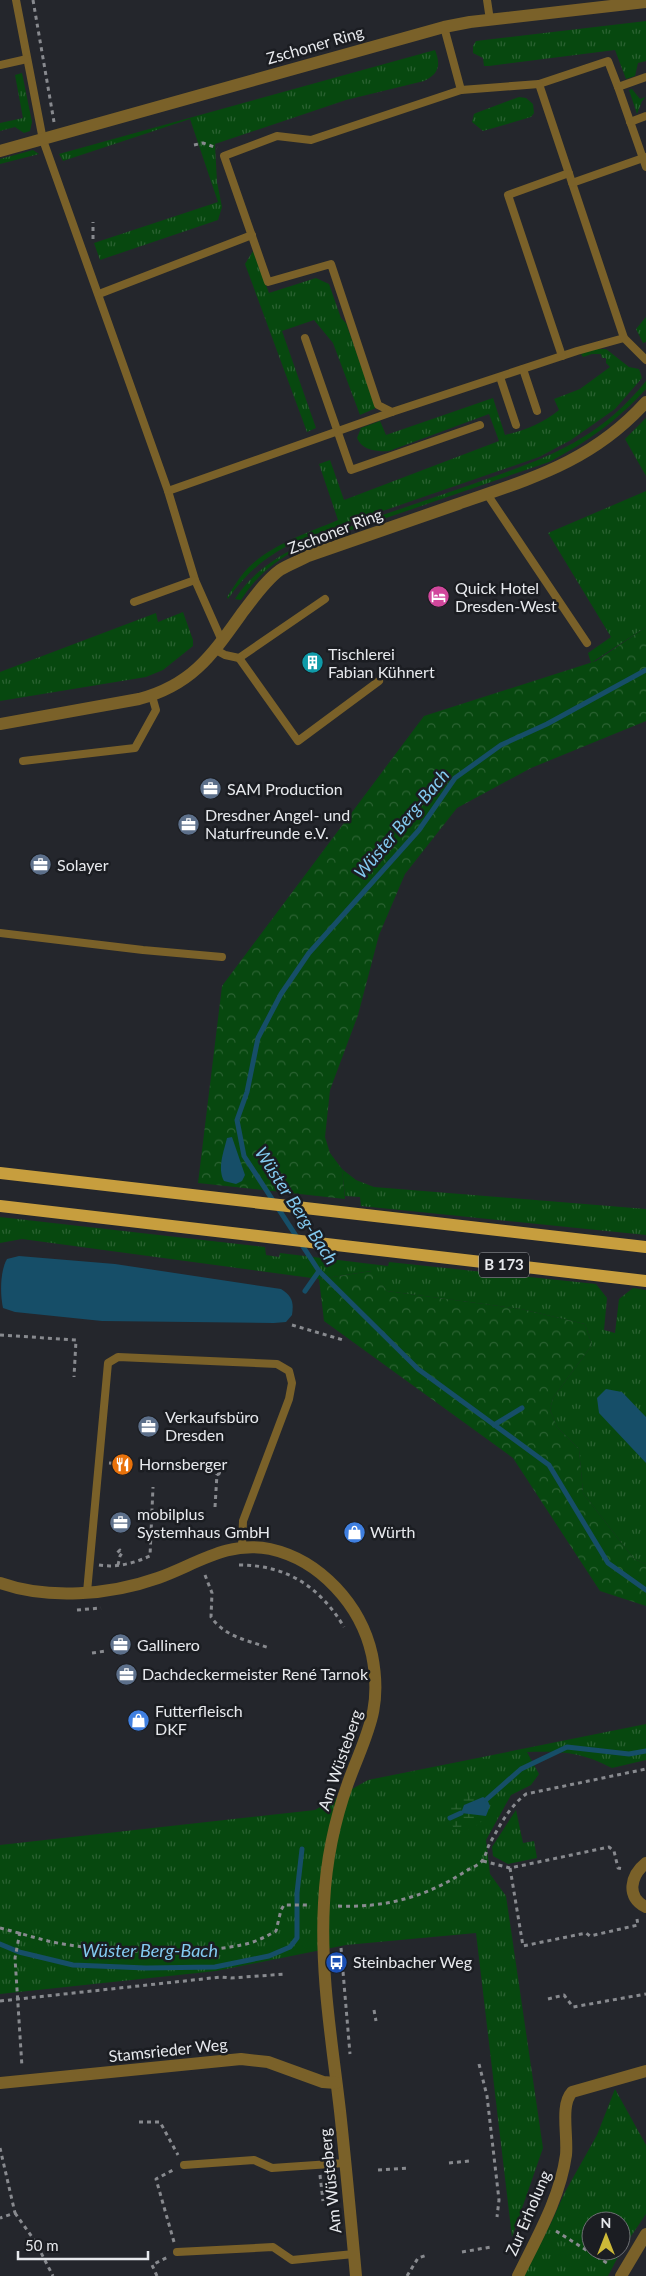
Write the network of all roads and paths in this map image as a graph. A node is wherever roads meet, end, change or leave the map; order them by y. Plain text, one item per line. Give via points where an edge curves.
1 (16, 0) edge
2 (33, 0) edge
3 (487, 0) edge
4 (646, 2) edge
5 (490, 20) junction
6 (444, 26) junction
7 (27, 59) junction
8 (0, 65) edge
9 (646, 77) edge
10 (539, 84) junction
11 (618, 86) junction
12 (461, 90) junction
13 (646, 116) edge
14 (630, 122) junction
15 (58, 135) junction
16 (43, 140) junction
17 (194, 145) dead end
18 (1, 147) edge
19 (224, 156) junction
20 (644, 158) edge
21 (646, 167) edge
22 (569, 173) junction
23 (572, 183) junction
24 (93, 222) dead end
25 (252, 235) junction
26 (92, 244) dead end
27 (98, 294) junction
28 (305, 338) dead end
29 (624, 338) junction
30 (562, 356) junction
31 (646, 360) edge
32 (523, 369) junction
33 (500, 377) junction
34 (646, 402) edge
35 (537, 411) dead end
36 (392, 412) junction
37 (480, 425) dead end
38 (516, 425) dead end
39 (338, 431) junction
40 (168, 491) junction
41 (488, 494) junction
42 (195, 580) junction
43 (325, 598) dead end
44 (134, 602) dead end
45 (586, 643) dead end
46 (219, 645) junction
47 (239, 658) junction
48 (379, 681) dead end
49 (152, 696) junction
50 (0, 724) edge
51 (23, 761) dead end
52 (0, 933) edge
53 (222, 957) dead end
54 (0, 1173) edge
55 (0, 1206) edge
56 (646, 1247) edge
57 (646, 1281) edge
58 (292, 1325) dead end
59 (0, 1335) edge
60 (343, 1340) dead end
61 (74, 1377) dead end
62 (116, 1464) dead end
63 (123, 1464) dead end
64 (215, 1473) dead end
65 (153, 1486) dead end
66 (215, 1507) dead end
67 (242, 1547) junction
68 (120, 1549) dead end
69 (89, 1564) junction
70 (118, 1565) junction
71 (230, 1566) dead end
72 (211, 1572) dead end
73 (205, 1575) junction
74 (198, 1578) dead end
75 (0, 1583) edge
76 (87, 1592) junction
77 (109, 1606) dead end
78 (72, 1610) dead end
79 (348, 1634) dead end
80 (269, 1648) dead end
81 (106, 1651) dead end
82 (92, 1653) dead end
83 (139, 1720) dead end
84 (146, 1720) dead end
85 (646, 1769) edge
86 (482, 1860) junction
87 (642, 1867) edge
88 (510, 1868) junction
89 (304, 1905) dead end
90 (324, 1906) junction
91 (646, 1907) edge
92 (638, 1925) dead end
93 (0, 1928) edge
94 (20, 1932) junction
95 (286, 1974) dead end
96 (646, 1994) edge
97 (16, 1998) junction
98 (548, 1999) dead end
99 (0, 2000) edge
100 (374, 2010) dead end
101 (376, 2021) dead end
102 (479, 2064) dead end
103 (646, 2071) edge
104 (24, 2080) junction
105 (0, 2083) edge
106 (336, 2083) junction
107 (139, 2122) dead end
108 (0, 2148) edge
109 (469, 2161) dead end
110 (345, 2163) junction
111 (449, 2163) dead end
112 (184, 2165) junction
113 (319, 2165) junction
114 (409, 2168) dead end
115 (378, 2170) dead end
116 (323, 2202) dead end
117 (15, 2213) junction
118 (497, 2217) dead end
119 (0, 2218) edge
120 (548, 2226) dead end
121 (646, 2234) edge
122 (491, 2247) dead end
123 (177, 2252) junction
124 (462, 2252) dead end
125 (354, 2254) junction
126 (427, 2255) dead end
127 (617, 2272) edge
128 (53, 2276) edge
129 (157, 2276) edge
130 (356, 2276) edge
131 (407, 2276) edge
132 (518, 2276) edge

1 - 7 lane
2 - 15 path
3 - 5 lane
4 - 5 street, Zschoner Ring
5 - 6 street, Zschoner Ring
6 - 12 lane
6 - 15 street, Zschoner Ring
7 - 8 lane
7 - 16 lane
9 - 11 lane
10 - 11 lane via 608,61
10 - 12 lane
10 - 22 lane
11 - 14 lane
12 - 19 lane via 312,140 278,136
13 - 14 lane
14 - 20 lane
15 - 16 street, Zschoner Ring
16 - 18 street, Zschoner Ring
16 - 27 lane
17 - 19 path via 204,143 222,149
19 - 25 lane
20 - 21 lane
20 - 23 lane
22 - 23 lane
22 - 30 lane via 508,195
23 - 29 lane
24 - 26 path
25 - 27 lane
25 - 36 lane via 268,282 331,264 378,405
27 - 40 lane
28 - 39 lane
29 - 30 lane
29 - 31 lane
30 - 32 lane
32 - 33 lane
32 - 35 lane
33 - 36 lane
33 - 38 lane
34 - 41 street, Zschoner Ring via 628,422 588,452 540,476
36 - 39 lane
37 - 39 lane via 351,470
39 - 40 lane
40 - 42 lane
41 - 45 lane
41 - 46 street, Zschoner Ring via 308,556 280,571 254,596
42 - 44 lane
42 - 46 lane
43 - 47 lane
46 - 47 lane via 225,655
46 - 49 street, Zschoner Ring via 210,658 178,684
47 - 48 lane via 298,741
49 - 50 street, Zschoner Ring
49 - 51 lane via 156,710 135,748
52 - 53 lane
54 - 56 main road, B 173
55 - 57 main road, B 173
58 - 60 path
59 - 61 path via 76,1340
62 - 63 path
64 - 66 path
65 - 70 path via 150,1556 135,1563
67 - 69 lane via 244,1521 289,1399 292,1383 289,1371 278,1364 118,1357 108,1363
67 - 76 street, Am Wüsteberg via 208,1556 146,1582
67 - 90 street, Am Wüsteberg via 269,1549 319,1572 351,1603 365,1630 372,1654 376,1680 375,1709 336,1823 328,1860
68 - 70 path
69 - 70 path
69 - 76 lane
71 - 79 path via 267,1566 307,1585 332,1610
72 - 73 path
73 - 74 path
73 - 80 path via 212,1593 211,1617 220,1629
75 - 76 street, Am Wüsteberg via 47,1592
77 - 78 path
81 - 82 path
83 - 84 path
85 - 86 path via 526,1794 514,1804
86 - 88 path
86 - 90 path via 434,1889 391,1904 365,1908
87 - 88 path via 618,1868 614,1851 609,1847
87 - 91 street via 633,1879 632,1888 635,1897
88 - 92 path via 524,1946
89 - 94 path via 284,1905 276,1931 259,1940 240,1946 198,1950 99,1948 49,1941
90 - 106 street, Am Wüsteberg via 323,1946
93 - 94 path
94 - 97 path via 15,1958
95 - 97 path via 221,1977
96 - 98 path via 573,2008 564,1995
97 - 99 path
97 - 104 path
100 - 101 path
102 - 118 path via 492,2134 499,2200
103 - 132 street, Zur Erholung via 572,2088 565,2106 568,2140 563,2172 555,2198
104 - 105 street, Stamsrieder Weg
104 - 106 street, Stamsrieder Weg via 241,2059 268,2062 323,2082
106 - 110 street, Am Wüsteberg
107 - 112 path via 160,2122
108 - 117 path
109 - 111 path
110 - 113 lane
110 - 125 street, Am Wüsteberg
112 - 113 lane via 254,2160 272,2168
112 - 123 path via 156,2179
113 - 116 path
114 - 115 path
117 - 119 path
117 - 128 path
120 - 127 path
121 - 127 street
122 - 124 path
123 - 125 lane via 273,2247 292,2260
123 - 129 path via 152,2265
125 - 130 street, Am Wüsteberg
126 - 131 path via 418,2258

